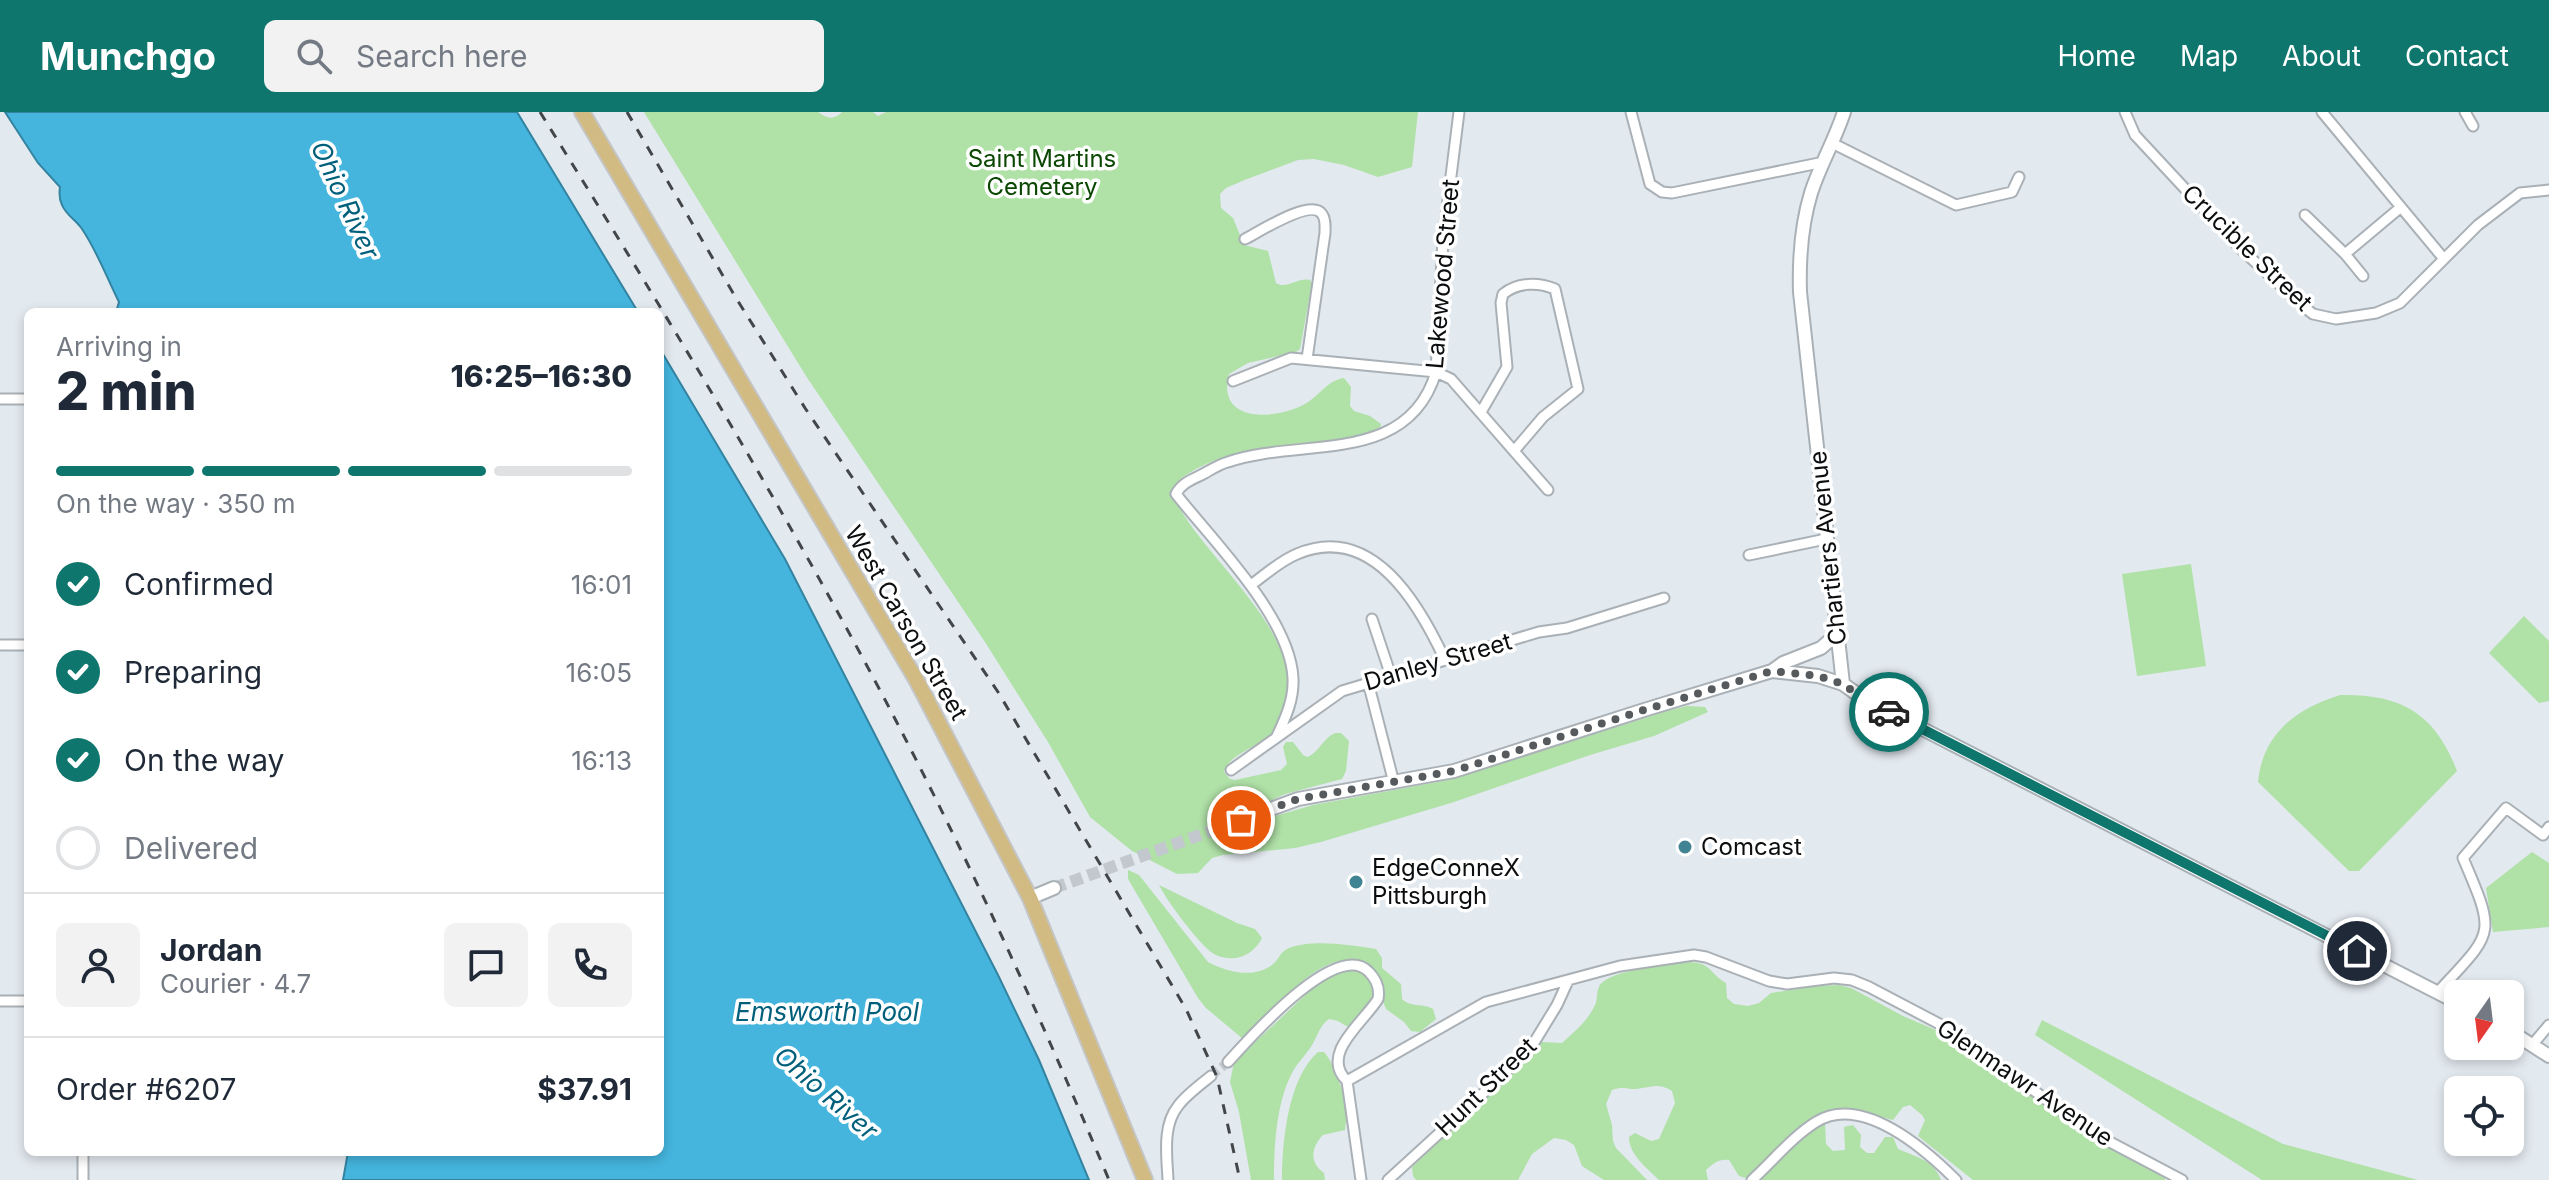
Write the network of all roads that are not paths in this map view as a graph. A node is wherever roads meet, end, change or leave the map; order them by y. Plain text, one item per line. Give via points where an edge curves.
1 (582, 112) edge
2 (1459, 112) edge
3 (1631, 112) edge
4 (1844, 112) edge
5 (2125, 112) edge
6 (2322, 112) edge
7 (2465, 112) edge
8 (2473, 126) dead end
9 (1832, 143) junction
10 (1824, 162) junction
11 (2019, 177) dead end
12 (2549, 190) edge
13 (2401, 207) junction
14 (2305, 215) dead end
15 (1245, 239) dead end
16 (2345, 254) junction
17 (2444, 259) junction
18 (2363, 276) dead end
19 (1307, 359) junction
20 (1436, 372) junction
21 (1233, 381) dead end
22 (0, 399) edge
23 (24, 399) edge
24 (1481, 412) junction
25 (1514, 451) junction
26 (1548, 490) dead end
27 (1826, 539) junction
28 (1749, 555) dead end
29 (1251, 585) junction
30 (1664, 598) dead end
31 (1372, 619) dead end
32 (1837, 634) junction
33 (0, 645) edge
34 (24, 645) edge
35 (1445, 660) junction
36 (1772, 671) junction
37 (1391, 676) junction
38 (1368, 682) junction
39 (1843, 684) junction
40 (1277, 736) junction
41 (1231, 770) dead end
42 (1394, 783) junction
43 (1241, 820) tunnel mouth
44 (2546, 831) edge
45 (1054, 888) tunnel mouth
46 (1030, 898) junction
47 (1568, 981) junction
48 (2437, 993) junction
49 (2444, 996) edge
50 (0, 1001) edge
51 (24, 1001) edge
52 (2549, 1025) edge
53 (2524, 1039) edge
54 (2533, 1044) junction
55 (2549, 1056) edge
56 (1228, 1062) tunnel mouth
57 (1211, 1076) tunnel mouth
58 (1347, 1081) junction
59 (83, 1156) edge
60 (83, 1180) edge
61 (1145, 1180) edge
62 (1168, 1180) edge
63 (1361, 1180) edge
64 (1388, 1180) edge
65 (1752, 1180) edge
66 (1956, 1180) edge
67 (2182, 1180) edge

1 - 46 main road, West Carson Street via 917,681
2 - 20 street, Lakewood Street via 1443,240
3 - 10 street via 1650,184 1662,192
4 - 9 street, Chartiers Avenue
5 - 17 street, Crucible Street via 2145,147 2241,249 2313,314 2349,318 2400,303
6 - 13 street
7 - 8 street
9 - 10 street, Chartiers Avenue
9 - 11 street via 1956,205 2012,192
10 - 27 street, Chartiers Avenue via 1808,203 1799,263
12 - 17 street, Crucible Street via 2520,193
13 - 16 street
13 - 17 street
14 - 16 street
15 - 19 street via 1303,210 1321,211 1325,233
16 - 18 street
19 - 20 street
19 - 21 street via 1291,358
20 - 24 street via 1451,379
20 - 29 street, Lakewood Street via 1417,410 1391,430 1339,445 1228,462 1180,485 1176,494
22 - 23 street
24 - 25 street
24 - 25 street via 1507,367 1503,294 1526,284 1555,289 1578,389 1543,417
25 - 26 street
27 - 28 street
27 - 32 street, Chartiers Avenue
29 - 35 street via 1298,553 1332,547 1351,550 1393,578 1429,625
29 - 40 street via 1284,643 1293,676 1291,705
30 - 35 street, Danley Street
31 - 37 street
32 - 36 street via 1821,648
32 - 39 street, Chartiers Avenue
33 - 34 street
35 - 37 street, Danley Street
36 - 39 street
36 - 42 street via 1454,771
37 - 38 street, Danley Street
38 - 40 street, Danley Street via 1342,691
38 - 42 street
39 - 48 street
40 - 41 street, Danley Street
42 - 43 street via 1298,799
44 - 48 street via 2506,808 2463,858 2481,899 2486,930 2482,942
45 - 46 street
46 - 61 main road, West Carson Street
47 - 58 street, Glenmawr Avenue via 1486,1002
47 - 64 street, Hunt Street via 1535,1041
47 - 67 street, Glenmawr Avenue via 1620,966 1694,955 1787,984 1852,980 1949,1029 2091,1132
48 - 49 street
50 - 51 street
52 - 54 street
53 - 54 street
54 - 55 street
56 - 58 street via 1304,987 1328,971 1354,963 1369,972 1379,991 1338,1057
57 - 62 street via 1170,1120
58 - 63 street
59 - 60 street
65 - 66 street via 1815,1122 1843,1115 1862,1116 1894,1129

